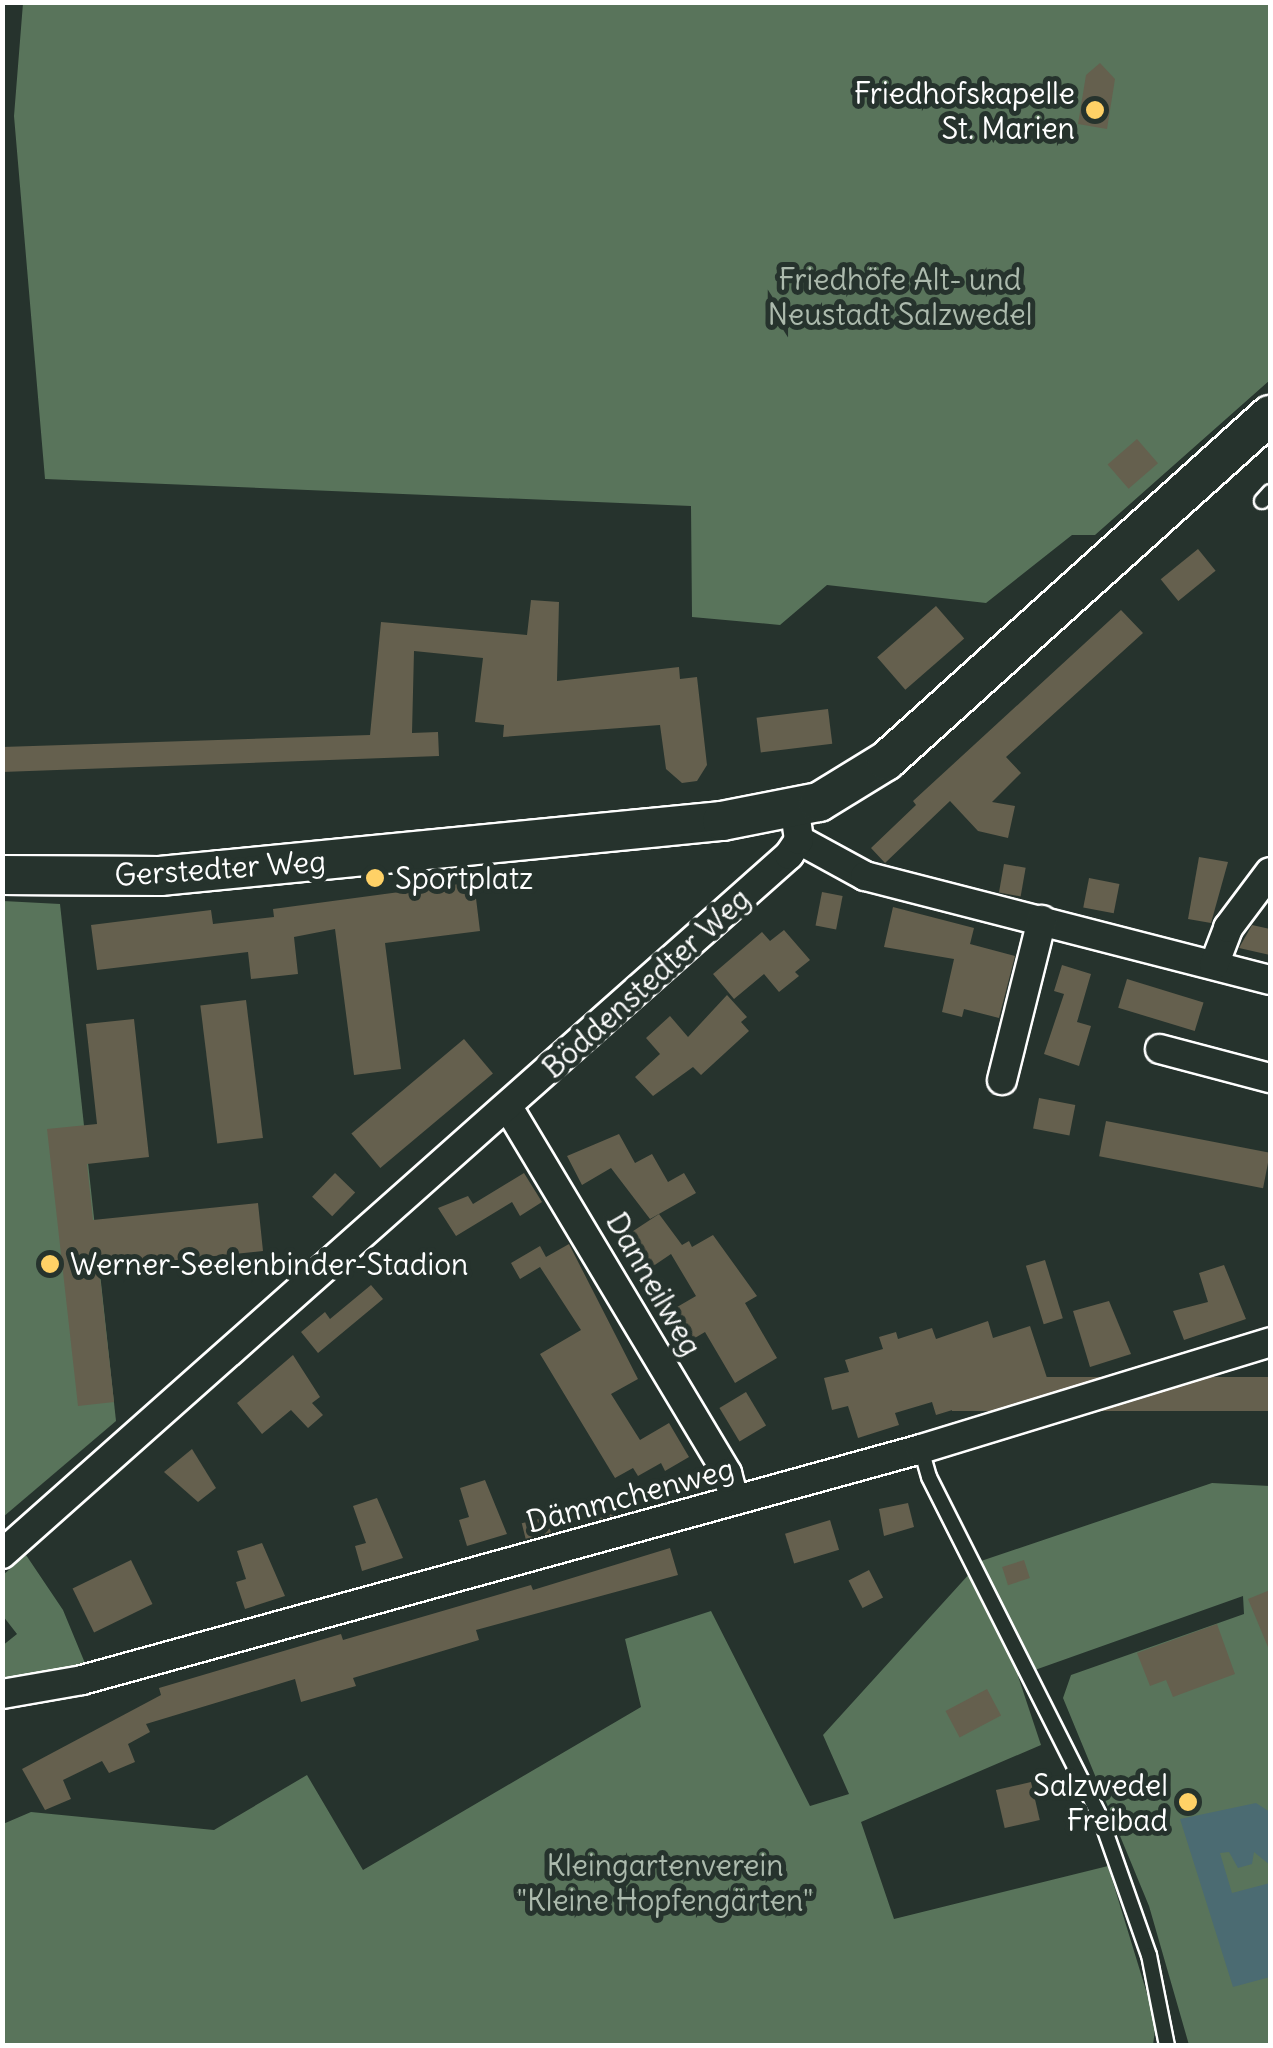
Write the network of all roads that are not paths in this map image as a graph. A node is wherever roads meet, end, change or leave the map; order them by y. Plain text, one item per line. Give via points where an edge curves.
1 (1270, 415) edge
2 (797, 825) junction
3 (1270, 872) edge
4 (2, 876) edge
5 (1042, 920) junction
6 (1214, 965) junction
7 (1270, 980) edge
8 (1160, 1049) dead end
9 (1270, 1078) edge
10 (1002, 1080) dead end
11 (508, 1106) junction
12 (1270, 1342) edge
13 (922, 1449) junction
14 (734, 1500) junction
15 (2, 1554) edge
16 (2, 1694) edge
17 (1167, 2046) edge

1 - 2 street, Böddenstedter Weg via 886,761
2 - 4 street, Gerstedter Weg via 160,876
2 - 5 street via 865,876
2 - 11 street, Böddenstedter Weg
3 - 6 street via 1228,928
5 - 6 street
5 - 10 street
6 - 7 street
8 - 9 street
11 - 14 street, Danneilweg via 727,1473
11 - 15 street, Böddenstedter Weg
12 - 13 street, Dämmchenweg
13 - 14 street, Dämmchenweg
13 - 17 lane via 929,1476 1101,1819 1149,1955
14 - 16 street, Dämmchenweg via 82,1680

